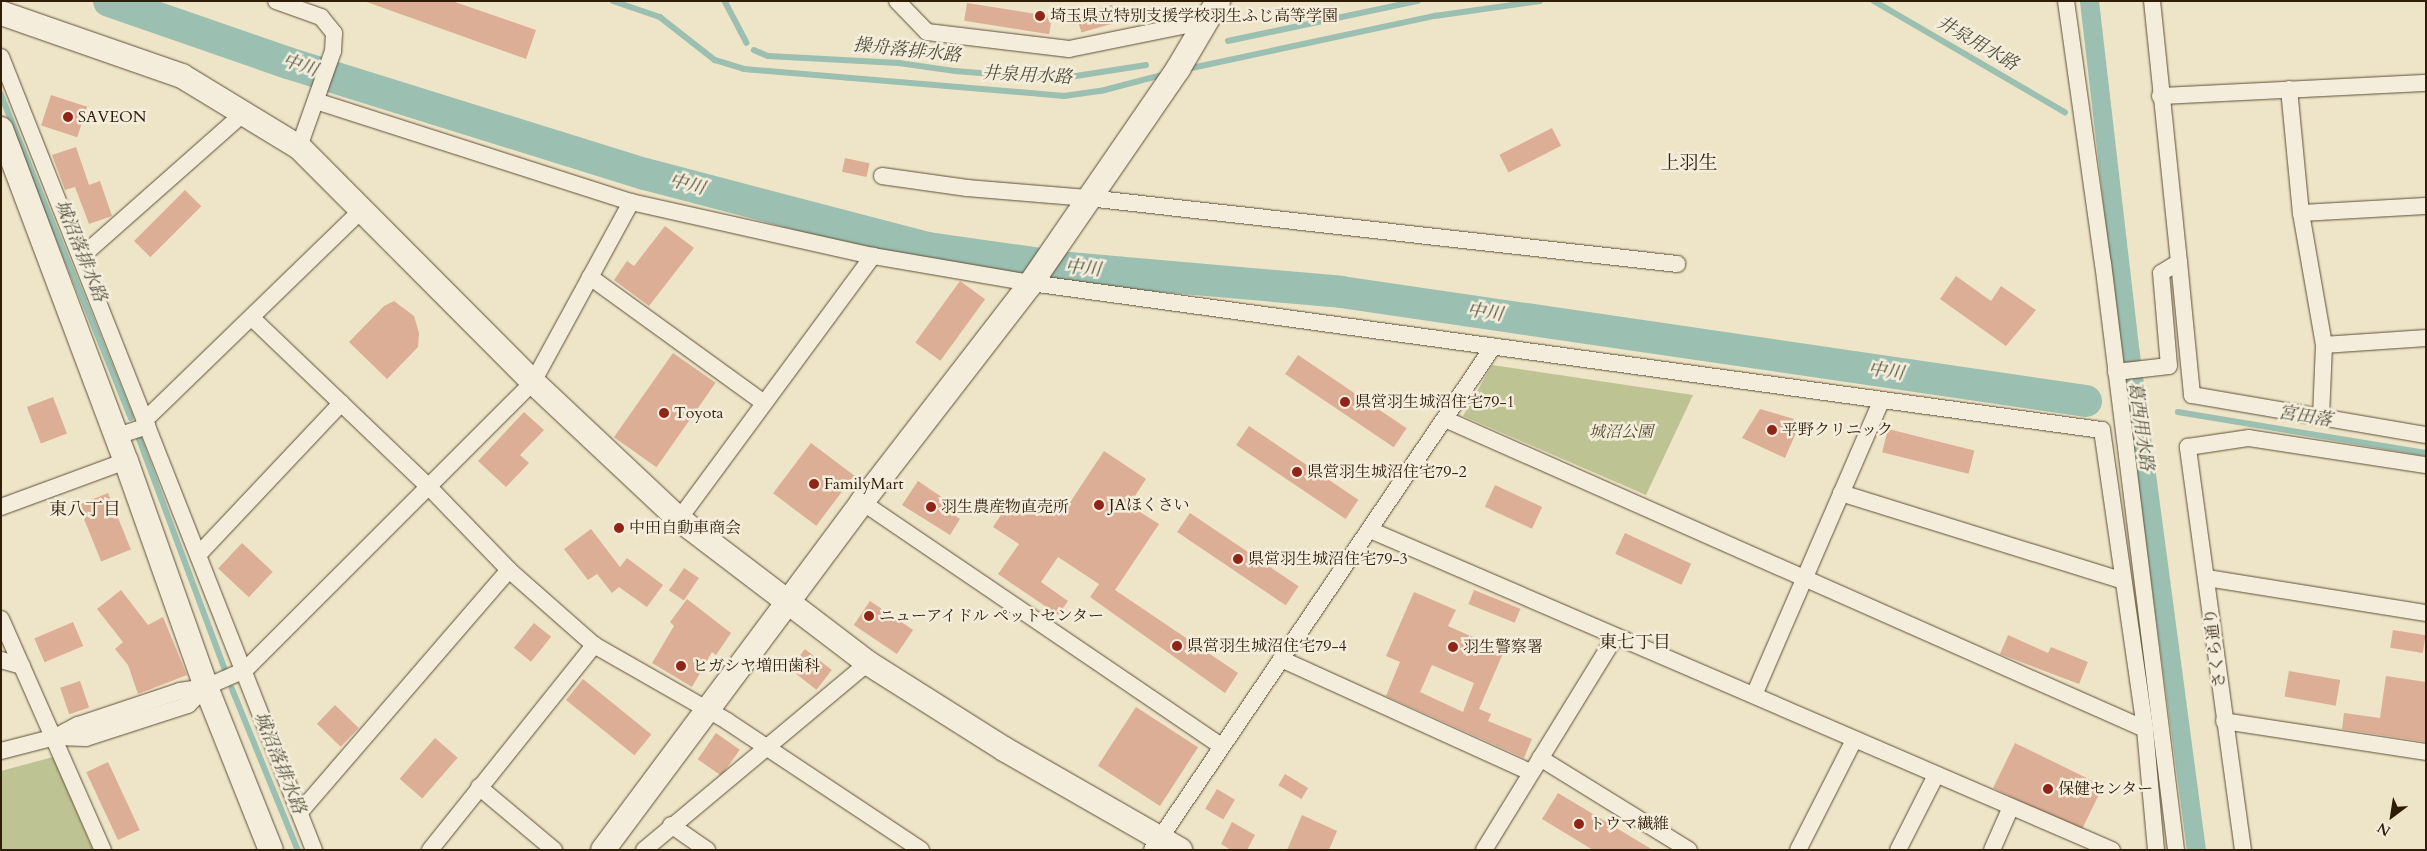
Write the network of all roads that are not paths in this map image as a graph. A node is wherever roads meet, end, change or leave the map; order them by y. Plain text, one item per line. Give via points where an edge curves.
1 (276, 1) edge
2 (897, 1) edge
3 (2066, 1) edge
4 (2152, 1) edge
5 (1212, 11) edge
6 (2, 16) edge
7 (1, 57) edge
8 (2426, 83) edge
9 (2289, 89) junction
10 (318, 94) junction
11 (2160, 96) junction
12 (244, 113) junction
13 (1, 129) edge
14 (299, 147) junction
15 (882, 176) dead end
16 (1088, 198) junction
17 (631, 202) junction
18 (2426, 206) edge
19 (363, 209) junction
20 (2301, 213) junction
21 (873, 256) junction
22 (81, 257) junction
23 (2179, 262) junction
24 (1677, 264) dead end
25 (590, 277) junction
26 (1031, 283) junction
27 (252, 318) junction
28 (2426, 338) edge
29 (2324, 345) junction
30 (1493, 348) junction
31 (2116, 372) junction
32 (533, 382) junction
33 (1881, 402) junction
34 (341, 403) junction
35 (764, 403) junction
36 (2321, 418) junction
37 (1447, 420) junction
38 (146, 423) junction
39 (2426, 435) edge
40 (117, 436) junction
41 (126, 461) junction
42 (2426, 465) edge
43 (428, 486) junction
44 (1841, 493) junction
45 (862, 502) junction
46 (1, 507) edge
47 (679, 519) junction
48 (1370, 530) junction
49 (198, 555) junction
50 (509, 570) junction
51 (1805, 577) junction
52 (2207, 578) junction
53 (2123, 581) junction
54 (787, 603) junction
55 (2426, 613) edge
56 (1, 620) edge
57 (1615, 637) junction
58 (594, 645) junction
59 (1281, 659) junction
60 (1, 660) edge
61 (868, 663) junction
62 (22, 666) junction
63 (245, 670) junction
64 (206, 687) junction
65 (1754, 695) junction
66 (705, 711) junction
67 (2224, 720) junction
68 (2145, 729) junction
69 (54, 737) junction
70 (1854, 740) junction
71 (1221, 746) junction
72 (766, 747) junction
73 (1, 751) edge
74 (2426, 752) edge
75 (1540, 758) junction
76 (1530, 772) junction
77 (1936, 775) junction
78 (479, 787) junction
79 (2011, 808) junction
80 (300, 812) junction
81 (671, 825) junction
82 (1156, 844) edge
83 (2090, 846) edge
84 (103, 850) edge
85 (271, 850) edge
86 (314, 850) edge
87 (430, 850) edge
88 (554, 850) edge
89 (603, 850) edge
90 (644, 850) edge
91 (707, 850) edge
92 (921, 850) edge
93 (1180, 850) edge
94 (1484, 850) edge
95 (1689, 850) edge
96 (1798, 850) edge
97 (1898, 850) edge
98 (1992, 850) edge
99 (2112, 850) edge
100 (2156, 850) edge
101 (2176, 850) edge
102 (2243, 850) edge

1 - 10 street via 321,16 334,33 333,51
2 - 5 street via 927,32 1069,49
3 - 31 street
4 - 11 street
5 - 16 street via 1178,70
6 - 12 street via 182,76
7 - 22 street
8 - 9 street
9 - 11 street
9 - 20 street
10 - 14 street
10 - 17 street
11 - 23 street
12 - 14 street
12 - 22 street
13 - 40 street
14 - 19 street
15 - 16 street via 967,188
16 - 24 street
16 - 26 street
17 - 21 street
17 - 25 street
18 - 20 street
19 - 27 street
19 - 32 street
20 - 29 street
21 - 26 street
21 - 35 street
22 - 38 street
23 - 31 street via 2161,273 2170,366
23 - 36 street via 2192,395
25 - 32 street
25 - 35 street
26 - 30 street
26 - 45 street
27 - 34 street
27 - 38 street
28 - 29 street
29 - 36 street
30 - 33 street
30 - 37 street
31 - 101 street
32 - 43 street
32 - 47 street
33 - 44 street
33 - 53 street via 2102,430
34 - 43 street
34 - 49 street
35 - 47 street
36 - 39 street
37 - 48 street
37 - 51 street
38 - 40 street
38 - 49 street
40 - 41 street
41 - 46 street
41 - 64 street
42 - 52 street, さくら通り via 2249,438 2188,447
43 - 50 street
43 - 63 street
44 - 51 street
44 - 53 street
45 - 54 street
45 - 71 street
47 - 54 street
48 - 57 street
48 - 59 street
49 - 63 street
50 - 58 street
50 - 80 street
51 - 65 street
51 - 68 street
52 - 55 street
52 - 67 street, さくら通り
53 - 68 street
54 - 61 street
54 - 66 street
56 - 62 street
57 - 65 street
57 - 75 street
58 - 66 street
58 - 78 street
59 - 71 street
59 - 76 street
60 - 62 street
61 - 72 street
61 - 82 street
62 - 69 street
63 - 64 street
63 - 80 street
64 - 69 street via 188,705 86,738
64 - 85 street
65 - 70 street
66 - 72 street via 727,721
66 - 89 street
67 - 74 street
67 - 102 street, さくら通り
68 - 100 street
69 - 73 street
69 - 84 street
70 - 77 street
70 - 96 street
71 - 82 street
72 - 81 street
72 - 92 street
75 - 76 street
75 - 95 street
76 - 94 street
77 - 79 street
77 - 97 street
78 - 87 street
78 - 88 street
79 - 83 street
79 - 98 street
80 - 86 street
81 - 90 street
81 - 91 street
82 - 93 street
83 - 99 street

